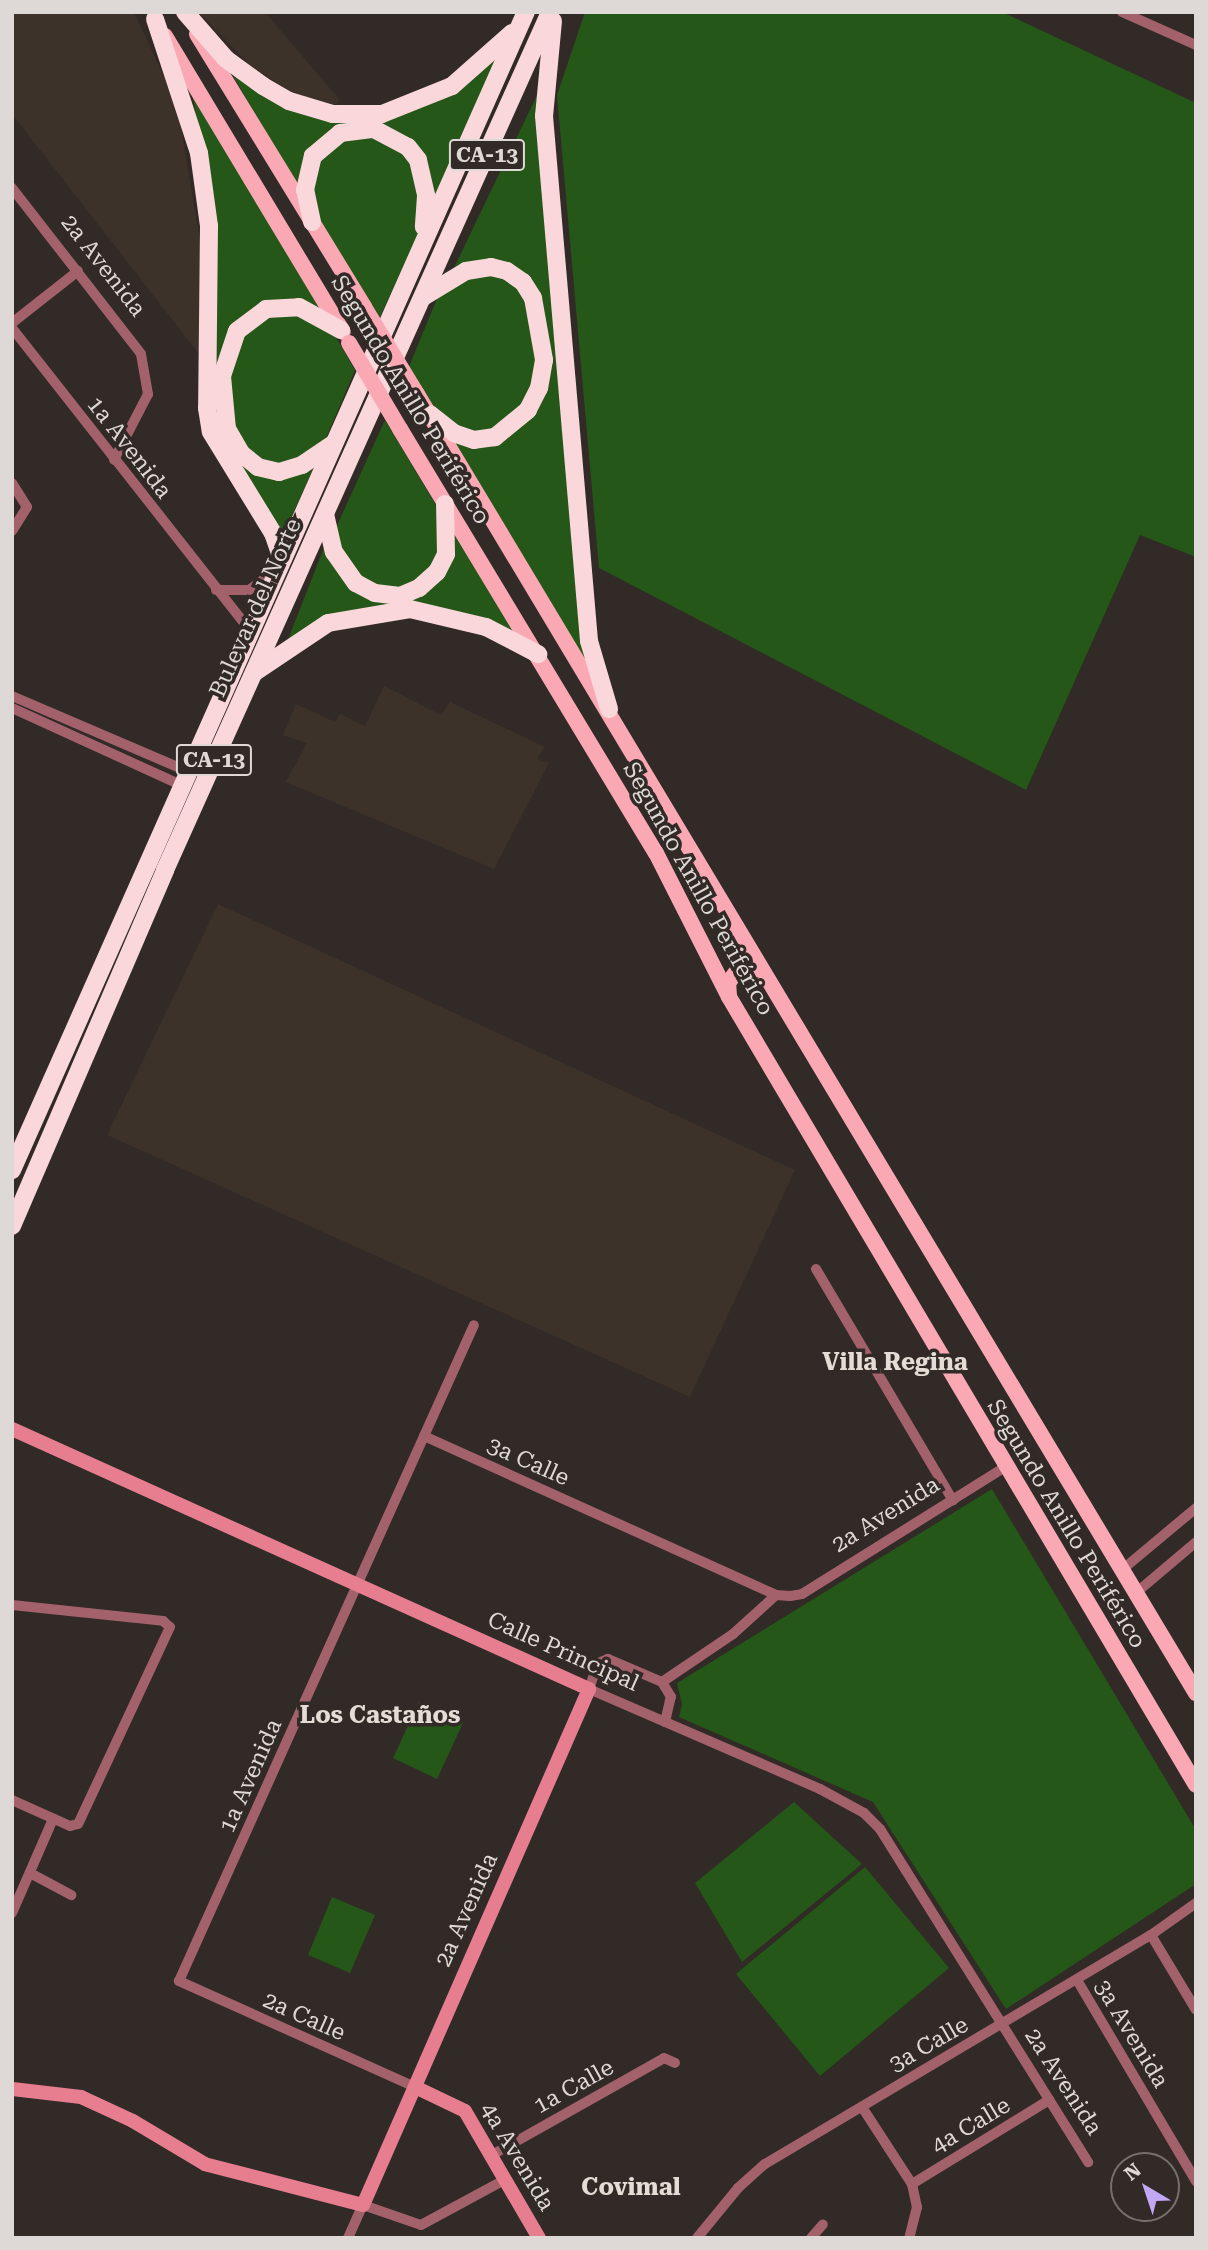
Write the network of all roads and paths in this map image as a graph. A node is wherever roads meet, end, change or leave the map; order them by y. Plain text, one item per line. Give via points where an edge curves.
1 (184, 12) edge
2 (552, 12) edge
3 (1122, 12) edge
4 (155, 15) edge
5 (523, 19) edge
6 (1196, 45) edge
7 (12, 188) edge
8 (312, 222) junction
9 (423, 241) junction
10 (78, 271) junction
11 (423, 297) junction
12 (12, 326) edge
13 (345, 337) junction
14 (430, 414) junction
15 (333, 444) junction
16 (114, 460) junction
17 (12, 483) edge
18 (445, 504) junction
19 (325, 514) junction
20 (12, 531) edge
21 (279, 564) junction
22 (216, 590) junction
23 (250, 630) junction
24 (538, 654) junction
25 (253, 674) junction
26 (12, 696) edge
27 (12, 708) edge
28 (609, 709) junction
29 (184, 778) junction
30 (764, 976) junction
31 (729, 997) junction
32 (75, 1029) junction
33 (76, 1080) junction
34 (12, 1141) edge
35 (12, 1170) edge
36 (12, 1210) edge
37 (12, 1226) edge
38 (816, 1269) dead end
39 (474, 1325) dead end
40 (12, 1429) edge
41 (424, 1436) junction
42 (1005, 1467) junction
43 (953, 1500) junction
44 (1196, 1508) edge
45 (1196, 1542) edge
46 (1123, 1569) junction
47 (358, 1587) junction
48 (1137, 1592) junction
49 (776, 1595) junction
50 (12, 1605) edge
51 (662, 1682) junction
52 (589, 1689) junction
53 (1196, 1693) edge
54 (665, 1722) junction
55 (1196, 1785) edge
56 (12, 1800) edge
57 (52, 1819) junction
58 (30, 1873) junction
59 (71, 1895) dead end
60 (1196, 1903) edge
61 (12, 1913) edge
62 (1151, 1935) junction
63 (1077, 1980) junction
64 (179, 1981) joint
65 (1196, 2010) edge
66 (1000, 2026) junction
67 (675, 2063) dead end
68 (415, 2087) junction
69 (12, 2089) edge
70 (1049, 2101) junction
71 (862, 2107) junction
72 (492, 2155) junction
73 (1088, 2162) dead end
74 (506, 2179) junction
75 (1196, 2181) edge
76 (912, 2184) junction
77 (363, 2205) junction
78 (823, 2224) dead end
79 (348, 2238) edge
80 (539, 2238) edge
81 (697, 2238) edge
82 (811, 2238) edge
83 (909, 2238) edge

1 - 5 highway via 226,59 263,86 289,101 333,114 382,114 452,86
1 - 8 main road, Segundo Anillo Periférico
2 - 11 highway, Bulevar del Norte / CA-13
2 - 28 highway via 545,130 589,642
3 - 6 street
4 - 13 main road, Segundo Anillo Periférico
4 - 21 highway via 199,153 206,202 211,255 207,408 211,432 273,533
5 - 9 highway, Bulevar del Norte / CA-13
7 - 10 street, 2a Avenida
8 - 9 highway via 305,190 313,156 340,133 374,129 408,147 418,160 426,196
8 - 14 main road, Segundo Anillo Periférico, bridge
9 - 15 highway, Bulevar del Norte / CA-13
10 - 12 street
10 - 16 street, 2a Avenida via 130,337 148,377 148,394
11 - 14 highway via 466,271 491,267 507,271 523,282 533,298 544,360 539,388 528,410 495,437 474,440 454,433
11 - 19 highway, Bulevar del Norte / CA-13
12 - 16 street, 1a Avenida
13 - 15 highway via 299,307 266,309 237,331 222,376 227,429 241,453 258,467 279,472 302,465
13 - 18 main road, Segundo Anillo Periférico, bridge
14 - 28 main road, Segundo Anillo Periférico
15 - 21 highway, Bulevar del Norte / CA-13
16 - 22 street, 1a Avenida
17 - 20 street via 27,507
18 - 19 highway via 446,554 437,572 419,588 400,596 375,593 356,583 334,552
18 - 24 main road, Segundo Anillo Periférico
19 - 25 highway, Bulevar del Norte / CA-13
21 - 22 street via 249,590
21 - 23 highway, Bulevar del Norte / CA-13
22 - 23 street, 1a Avenida
23 - 29 highway, Bulevar del Norte / CA-13
24 - 25 highway via 486,627 410,609 328,623
24 - 31 main road, Segundo Anillo Periférico via 656,853
25 - 33 highway, Bulevar del Norte / CA-13
26 - 29 street
27 - 29 street
28 - 30 main road, Segundo Anillo Periférico
29 - 32 highway, Bulevar del Norte / CA-13
30 - 31 main road via 751,968 737,971 728,983
30 - 46 main road, Segundo Anillo Periférico
31 - 42 main road, Segundo Anillo Periférico
32 - 34 highway via 53,1051
32 - 35 highway, Bulevar del Norte / CA-13
33 - 36 highway via 69,1086
33 - 37 highway, Bulevar del Norte / CA-13
38 - 43 street
39 - 41 street, 1a Avenida
40 - 47 street, Calle Principal
41 - 47 street, 1a Avenida
41 - 49 street, 3a Calle
42 - 43 street, 2a Avenida
42 - 55 main road, Segundo Anillo Periférico
43 - 49 street, 2a Avenida via 802,1594
44 - 46 street
45 - 48 street
46 - 48 main road, Segundo Anillo Periférico
47 - 52 street, Calle Principal
47 - 64 street, 1a Avenida
48 - 53 main road, Segundo Anillo Periférico
49 - 51 street via 733,1634
50 - 57 street via 163,1621 170,1627 84,1816 70,1826
51 - 52 street, 2a Avenida via 608,1659 598,1663
51 - 54 street via 671,1697
52 - 54 street, Calle Principal
52 - 68 street, 2a Avenida
54 - 66 street, Calle Principal via 831,1794 864,1813 880,1829
56 - 57 street
57 - 58 street
58 - 59 street
58 - 61 street
60 - 62 street, 3a Calle
62 - 63 street, 3a Calle
62 - 65 street
63 - 66 street, 3a Calle
63 - 75 street, 3a Avenida
64 - 68 street, 2a Calle
66 - 70 street, 2a Avenida
66 - 71 street, 3a Calle
67 - 72 street, 1a Calle via 664,2059
68 - 72 street, 4a Avenida via 463,2108
68 - 77 street, 2a Avenida
69 - 77 street via 81,2097 133,2121 205,2164
70 - 73 street, 2a Avenida
70 - 76 street, 4a Calle
71 - 76 street
71 - 81 street, 3a Calle via 765,2164 738,2188
72 - 74 street, 4a Avenida
74 - 77 street via 421,2225
74 - 80 street, 4a Avenida
76 - 83 street via 917,2207
77 - 79 street, 2a Avenida
78 - 82 street

